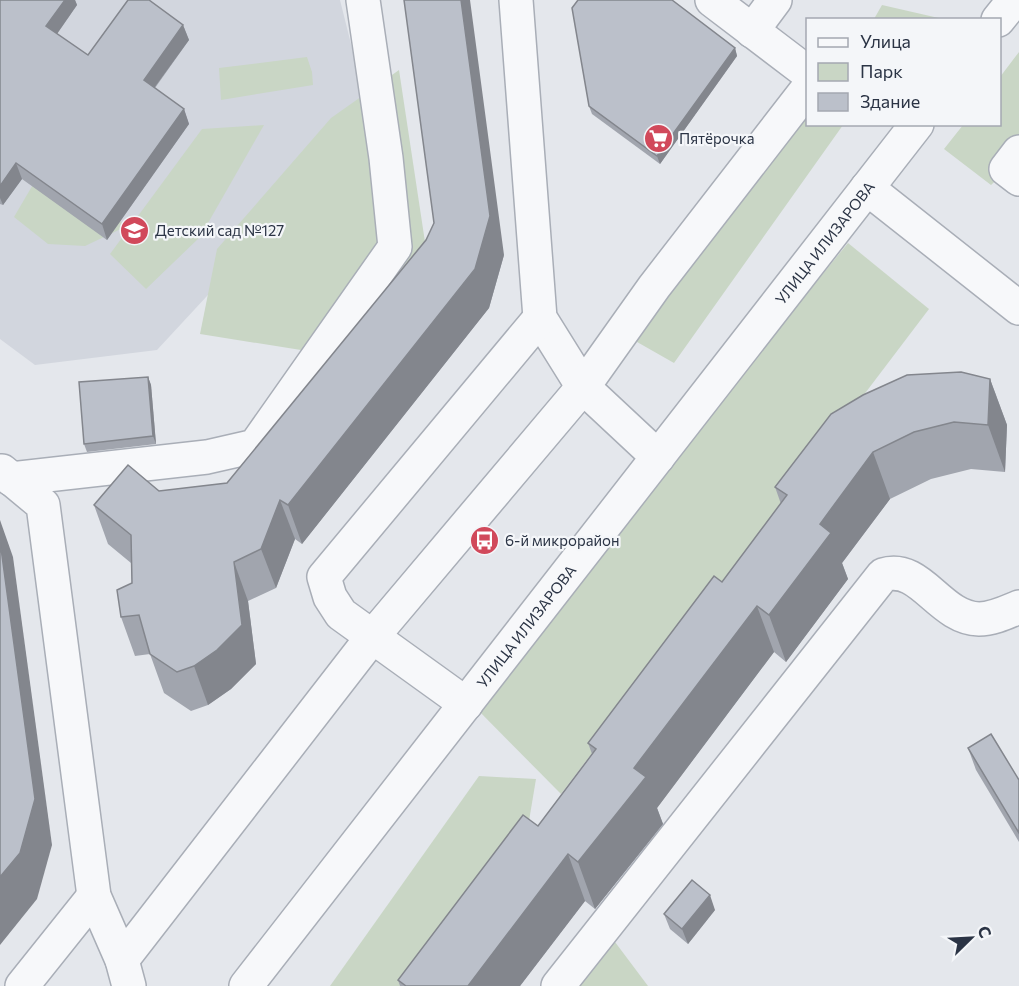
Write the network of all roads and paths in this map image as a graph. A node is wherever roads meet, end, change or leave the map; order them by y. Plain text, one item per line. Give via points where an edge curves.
1 (363, 0) edge
2 (516, 0) edge
3 (712, 0) edge
4 (775, 0) edge
5 (1014, 0) edge
6 (1000, 18) edge
7 (752, 31) junction
8 (806, 72) edge
9 (806, 89) edge
10 (900, 130) edge
11 (1019, 152) edge
12 (1019, 179) edge
13 (867, 188) junction
14 (1019, 308) edge
15 (540, 318) junction
16 (583, 387) junction
17 (658, 457) junction
18 (6, 474) edge
19 (1019, 607) edge
20 (373, 636) junction
21 (466, 704) junction
22 (94, 896) junction
23 (125, 973) edge
24 (22, 986) edge
25 (246, 986) edge
26 (558, 986) edge

1 - 18 street via 395,247 255,446 207,457
2 - 15 street
3 - 7 street
4 - 7 street
5 - 6 street
7 - 8 street
9 - 16 street via 654,286
10 - 13 street, УЛИЦА ИЛИЗАРОВА
11 - 12 street via 1006,169
13 - 14 street
13 - 17 street, УЛИЦА ИЛИЗАРОВА
15 - 16 street
15 - 20 street via 324,577 341,614
16 - 17 street
16 - 20 street
17 - 21 street, УЛИЦА ИЛИЗАРОВА
18 - 22 street via 43,505
19 - 26 street via 978,619 944,606 910,575 883,575
20 - 21 street
20 - 23 street
21 - 25 street, УЛИЦА ИЛИЗАРОВА
22 - 23 street
22 - 24 street

